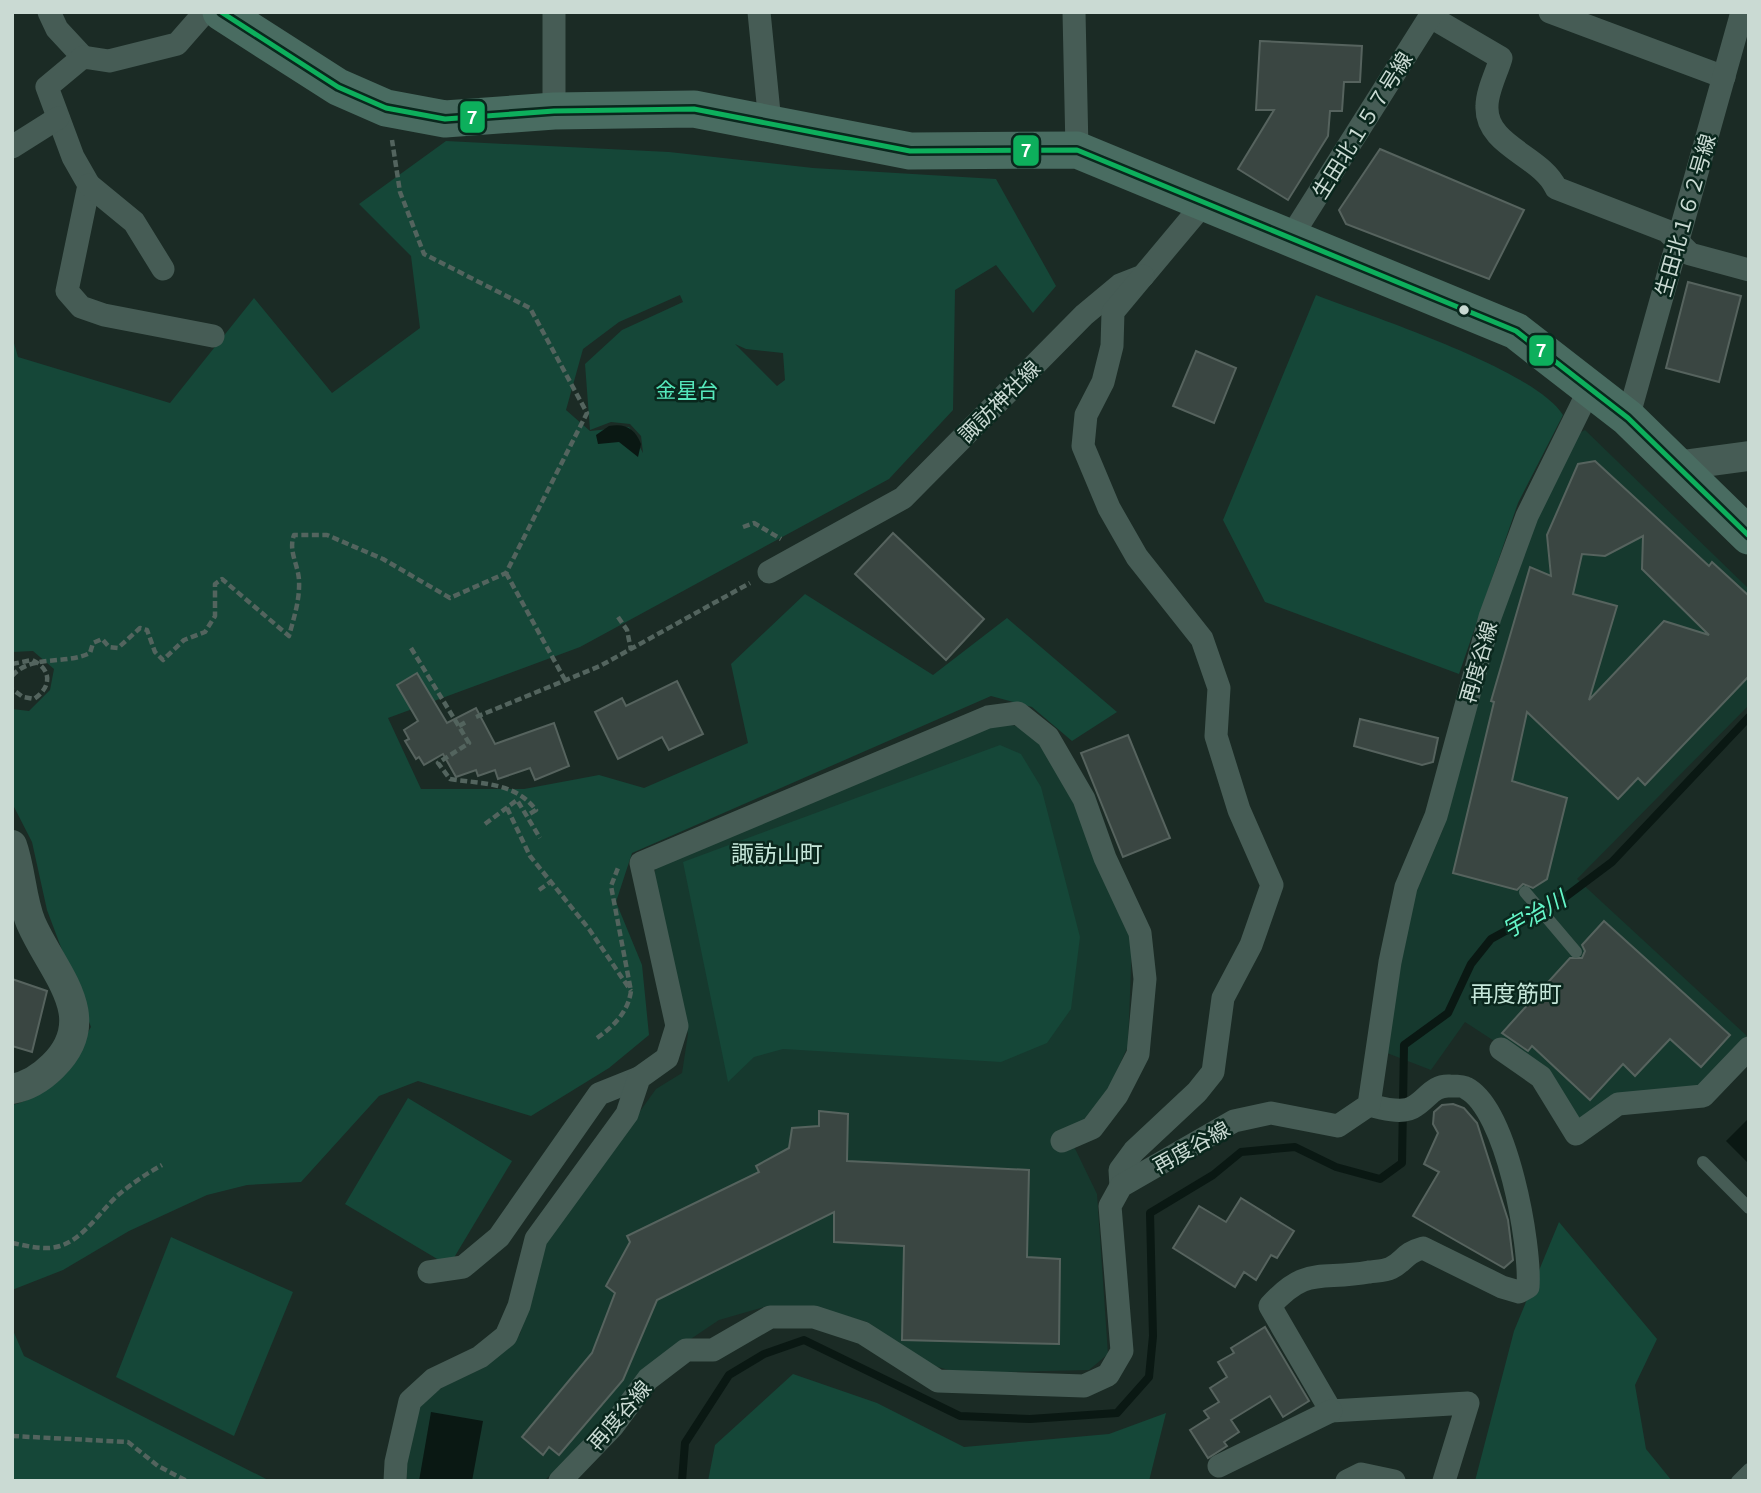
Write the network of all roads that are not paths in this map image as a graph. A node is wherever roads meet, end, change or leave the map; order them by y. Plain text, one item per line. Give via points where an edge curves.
1 (49, 12) edge
2 (205, 12) edge
3 (221, 12) edge
4 (554, 12) edge
5 (759, 12) edge
6 (1074, 12) edge
7 (1550, 12) edge
8 (1742, 12) edge
9 (1432, 15) edge
10 (83, 57) junction
11 (1724, 77) junction
12 (554, 111) junction
13 (58, 118) junction
14 (770, 123) junction
15 (12, 147) edge
16 (1077, 150) junction
17 (89, 185) junction
18 (1205, 202) junction
19 (1291, 237) junction
20 (1677, 243) junction
21 (163, 269) dead end
22 (1749, 270) edge
23 (1143, 276) junction
24 (213, 336) dead end
25 (1591, 386) junction
26 (1628, 418) junction
27 (1747, 454) edge
28 (1675, 466) junction
29 (1749, 536) edge
30 (769, 572) road end
31 (12, 845) edge
32 (1525, 892) dead end
33 (1576, 952) dead end
34 (1749, 1048) edge
35 (1501, 1049) dead end
36 (639, 1078) junction
37 (12, 1089) edge
38 (1379, 1108) junction
39 (1062, 1141) dead end
40 (1703, 1162) dead end
41 (1121, 1186) junction
42 (1749, 1208) edge
43 (429, 1272) dead end
44 (1331, 1411) junction
45 (1219, 1466) dead end
46 (1749, 1469) edge
47 (396, 1481) edge
48 (560, 1481) edge
49 (1347, 1481) edge
50 (1394, 1481) edge
51 (1444, 1481) edge
52 (1737, 1481) edge

1 - 10 street via 57,29
2 - 10 street via 177,44 109,61
3 - 12 main road via 338,87 386,108 445,119
4 - 12 street
5 - 14 street
6 - 16 street
7 - 11 street
8 - 11 street, 生田北１６２号線
9 - 19 street, 生田北１５７号線
9 - 20 street via 1502,58 1487,106 1494,132 1550,175 1556,188 1667,232
10 - 13 street via 47,87
11 - 20 street, 生田北１６２号線
12 - 14 main road via 694,109
13 - 15 street
13 - 17 street
14 - 16 main road via 910,151
16 - 18 main road
17 - 21 street via 134,222
17 - 24 street via 67,291 81,307 104,315
18 - 19 main road
18 - 23 street, 諏訪神社線
19 - 25 main road via 1516,331
20 - 22 street via 1690,254
20 - 26 street, 生田北１６２号線
23 - 30 street, 諏訪神社線 via 1120,285 1084,315 904,498
23 - 41 street via 1113,312 1112,346 1103,382 1086,415 1083,446 1109,508 1137,556 1202,639 1219,688 1216,736 1239,810 1272,885 1251,945 1223,998 1213,1072 1134,1151 1120,1170
25 - 26 main road
25 - 38 street, 再度谷線 via 1527,516 1490,617 1436,816 1406,887 1390,962
26 - 28 main road
27 - 28 street
28 - 29 main road
31 - 37 street via 29,919 75,1012 75,1034 62,1057 41,1078
32 - 33 lane
34 - 35 street via 1703,1096 1618,1104 1576,1134 1541,1077
36 - 39 street via 667,1058 677,1026 641,863 988,717 1018,713 1048,737 1084,799 1140,933 1145,979 1138,1054 1117,1095 1092,1128
36 - 43 street via 599,1094 499,1237 463,1267
36 - 47 street via 627,1114 536,1239 519,1307 506,1336 480,1357 434,1379 410,1401
38 - 41 street, 再度谷線 via 1338,1126 1271,1113 1234,1122
38 - 44 street via 1414,1108 1429,1091 1446,1086 1466,1088 1482,1104 1497,1131 1520,1197 1528,1287 1519,1292 1502,1287 1423,1248 1408,1252 1392,1268 1304,1277 1288,1286 1270,1306
40 - 42 lane
41 - 48 street, 再度谷線 via 1110,1206 1122,1351 1108,1375 1084,1386 938,1381 863,1333 814,1317 770,1317 713,1350 686,1350 648,1379 613,1426
44 - 45 street
44 - 51 street via 1468,1403
46 - 52 lane
49 - 50 street via 1361,1474

